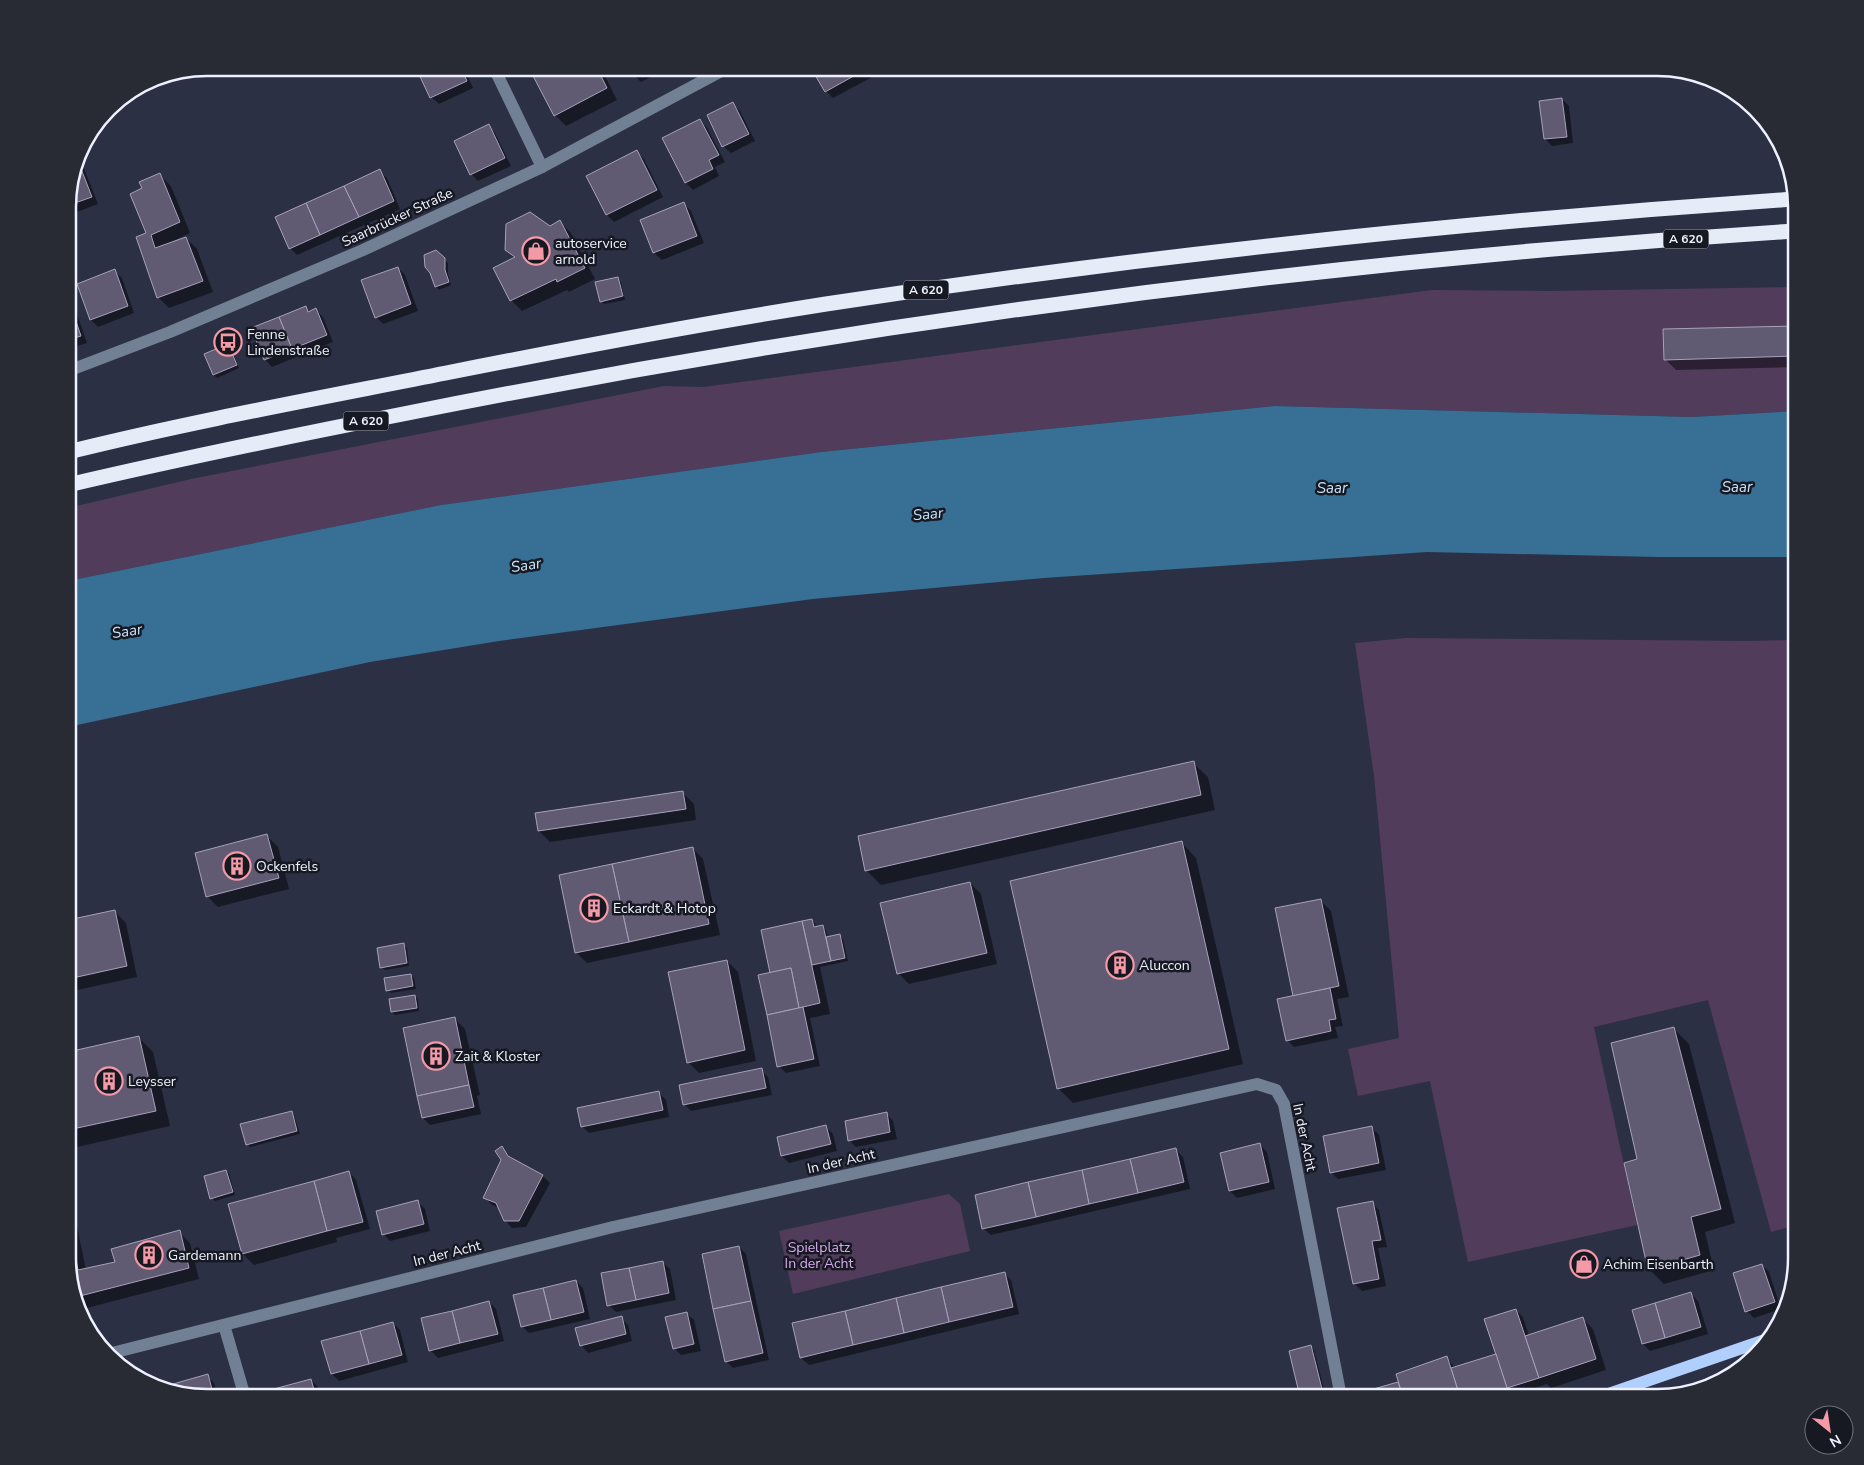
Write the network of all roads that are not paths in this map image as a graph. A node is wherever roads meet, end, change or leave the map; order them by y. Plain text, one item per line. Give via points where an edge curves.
1 (498, 76) edge
2 (712, 76) edge
3 (542, 167) junction
4 (1787, 200) edge
5 (1788, 232) edge
6 (77, 368) edge
7 (77, 450) edge
8 (77, 483) edge
9 (224, 1325) junction
10 (1755, 1344) edge
11 (117, 1352) edge
12 (242, 1389) edge
13 (1340, 1389) edge
14 (1626, 1389) edge

1 - 3 street
2 - 3 street, Saarbrücker Straße
3 - 6 street, Saarbrücker Straße via 363,250
4 - 7 highway, A 620 via 1379,233 1096,266 843,302 487,365
5 - 8 highway, A 620 via 1375,265 831,336 511,392
9 - 11 street, In der Acht
9 - 12 street
9 - 13 street, In der Acht via 612,1227 1257,1084 1276,1090 1284,1104
10 - 14 main road

